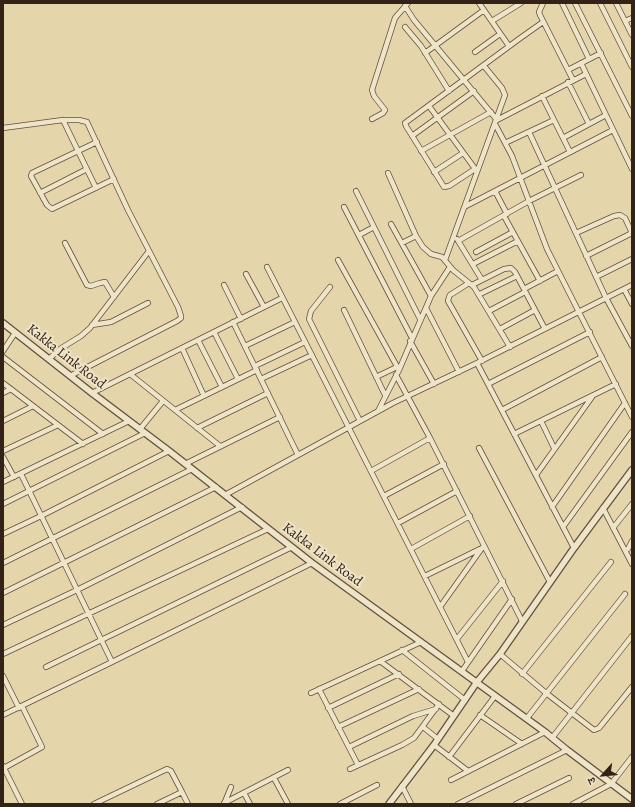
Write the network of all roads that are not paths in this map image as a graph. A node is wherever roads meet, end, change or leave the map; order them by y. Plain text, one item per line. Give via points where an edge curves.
1 (479, 3) edge
2 (521, 3) edge
3 (544, 3) edge
4 (562, 3) edge
5 (575, 3) edge
6 (600, 3) edge
7 (616, 3) edge
8 (406, 4) edge
9 (484, 10) junction
10 (632, 18) edge
11 (492, 21) junction
12 (625, 21) junction
13 (544, 22) junction
14 (405, 27) dead end
15 (500, 34) junction
16 (632, 35) edge
17 (436, 46) junction
18 (509, 46) junction
19 (475, 52) dead end
20 (425, 53) junction
21 (601, 53) junction
22 (589, 59) junction
23 (580, 63) junction
24 (484, 66) junction
25 (632, 67) edge
26 (568, 70) junction
27 (586, 74) junction
28 (465, 80) junction
29 (573, 80) junction
30 (568, 82) junction
31 (450, 91) junction
32 (474, 91) junction
33 (542, 96) junction
34 (429, 106) junction
35 (490, 112) junction
36 (606, 115) junction
37 (632, 116) edge
38 (438, 118) junction
39 (372, 119) dead end
40 (63, 120) junction
41 (554, 120) junction
42 (496, 122) junction
43 (588, 124) junction
44 (3, 128) edge
45 (613, 130) junction
46 (530, 132) junction
47 (450, 135) junction
48 (412, 136) junction
49 (563, 138) junction
50 (97, 142) junction
51 (505, 143) junction
52 (78, 151) junction
53 (421, 151) junction
54 (570, 152) junction
55 (463, 153) junction
56 (544, 165) junction
57 (87, 169) junction
58 (632, 169) edge
59 (476, 170) junction
60 (434, 172) junction
61 (388, 173) dead end
62 (581, 175) dead end
63 (520, 178) junction
64 (114, 179) junction
65 (96, 188) junction
66 (555, 188) junction
67 (356, 191) dead end
68 (495, 191) junction
69 (40, 193) junction
70 (529, 201) junction
71 (466, 206) junction
72 (344, 207) dead end
73 (505, 215) junction
74 (391, 224) dead end
75 (374, 227) junction
76 (513, 232) junction
77 (576, 233) junction
78 (632, 233) edge
79 (359, 235) junction
80 (455, 235) junction
81 (416, 236) junction
82 (458, 241) junction
83 (518, 241) junction
84 (65, 243) dead end
85 (402, 243) junction
86 (149, 251) junction
87 (476, 252) dead end
88 (586, 256) junction
89 (632, 259) edge
90 (338, 260) dead end
91 (446, 260) junction
92 (472, 264) junction
93 (267, 267) dead end
94 (450, 267) junction
95 (558, 271) junction
96 (246, 274) dead end
97 (517, 276) junction
98 (596, 277) junction
99 (482, 280) junction
100 (540, 281) junction
101 (471, 284) junction
102 (224, 286) dead end
103 (632, 286) edge
104 (330, 287) dead end
105 (624, 289) junction
106 (525, 291) junction
107 (480, 294) junction
108 (431, 296) junction
109 (114, 297) junction
110 (282, 298) junction
111 (606, 298) junction
112 (148, 303) dead end
113 (632, 304) edge
114 (264, 307) junction
115 (426, 308) junction
116 (344, 310) dead end
117 (535, 310) junction
118 (489, 311) junction
119 (580, 311) junction
120 (241, 319) junction
121 (420, 319) junction
122 (233, 322) junction
123 (295, 322) junction
124 (3, 323) edge
125 (92, 325) junction
126 (500, 329) junction
127 (545, 329) junction
128 (214, 332) junction
129 (590, 332) junction
130 (15, 333) junction
131 (411, 339) junction
132 (198, 340) junction
133 (305, 342) junction
134 (245, 346) junction
135 (632, 346) edge
136 (510, 347) junction
137 (182, 348) junction
138 (3, 351) edge
139 (312, 355) junction
140 (3, 357) edge
141 (602, 357) junction
142 (49, 359) junction
143 (482, 361) junction
144 (477, 363) junction
145 (256, 368) junction
146 (397, 370) junction
147 (459, 372) junction
148 (130, 374) junction
149 (70, 376) junction
150 (376, 377) junction
151 (238, 379) junction
152 (261, 379) junction
153 (3, 383) edge
154 (434, 384) junction
155 (488, 384) junction
156 (616, 384) junction
157 (222, 387) junction
158 (11, 389) junction
159 (3, 393) edge
160 (92, 393) junction
161 (268, 393) junction
162 (385, 395) junction
163 (593, 395) junction
164 (204, 396) junction
165 (408, 396) junction
166 (164, 401) junction
167 (625, 403) junction
168 (33, 406) junction
169 (175, 410) junction
170 (502, 410) junction
171 (378, 411) junction
172 (280, 417) junction
173 (632, 417) edge
174 (3, 421) edge
175 (129, 421) junction
176 (360, 421) junction
177 (541, 421) junction
178 (58, 425) junction
179 (197, 428) junction
180 (349, 428) junction
181 (140, 429) junction
182 (632, 432) edge
183 (145, 433) junction
184 (103, 434) junction
185 (514, 434) junction
186 (430, 438) junction
187 (83, 444) junction
188 (220, 446) junction
189 (478, 448) dead end
190 (554, 448) junction
191 (3, 451) edge
192 (170, 451) junction
193 (298, 455) junction
194 (3, 457) edge
195 (185, 464) junction
196 (444, 464) junction
197 (192, 469) junction
198 (632, 470) edge
199 (371, 471) junction
200 (21, 474) junction
201 (536, 475) junction
202 (14, 477) junction
203 (3, 482) edge
204 (216, 487) junction
205 (457, 491) junction
206 (30, 492) junction
207 (225, 494) junction
208 (384, 496) junction
209 (3, 504) edge
210 (632, 504) edge
211 (242, 507) junction
212 (552, 507) junction
213 (603, 508) junction
214 (41, 516) junction
215 (470, 516) junction
216 (398, 523) junction
217 (563, 527) junction
218 (268, 528) junction
219 (613, 528) junction
220 (3, 534) edge
221 (52, 538) junction
222 (632, 541) edge
223 (292, 547) junction
224 (483, 547) junction
225 (574, 548) junction
226 (411, 549) junction
227 (628, 549) edge
228 (611, 562) dead end
229 (3, 563) edge
230 (64, 563) junction
231 (312, 563) junction
232 (632, 564) edge
233 (425, 576) junction
234 (503, 581) junction
235 (550, 582) junction
236 (77, 590) junction
237 (3, 593) edge
238 (625, 594) dead end
239 (512, 599) junction
240 (440, 607) junction
241 (89, 614) junction
242 (522, 621) junction
243 (3, 625) edge
244 (632, 636) edge
245 (102, 640) junction
246 (457, 640) junction
247 (421, 642) junction
248 (402, 650) junction
249 (3, 654) edge
250 (500, 654) junction
251 (380, 660) junction
252 (112, 662) junction
253 (468, 662) junction
254 (46, 667) dead end
255 (462, 671) junction
256 (399, 674) junction
257 (522, 674) junction
258 (3, 676) edge
259 (477, 682) junction
260 (632, 687) edge
261 (319, 689) junction
262 (419, 689) junction
263 (310, 693) dead end
264 (546, 693) junction
265 (496, 696) junction
266 (465, 700) junction
267 (438, 706) junction
268 (20, 707) junction
269 (328, 708) junction
270 (571, 713) junction
271 (3, 715) edge
272 (480, 715) junction
273 (454, 716) junction
274 (527, 718) junction
275 (338, 727) junction
276 (422, 727) junction
277 (546, 732) junction
278 (552, 738) junction
279 (438, 739) junction
280 (522, 744) junction
281 (434, 745) junction
282 (349, 747) junction
283 (567, 750) junction
284 (632, 756) edge
285 (449, 757) junction
286 (358, 765) junction
287 (4, 767) edge
288 (350, 769) dead end
289 (288, 770) dead end
290 (468, 771) junction
291 (274, 778) junction
292 (569, 778) dead end
293 (451, 780) dead end
294 (611, 784) junction
295 (377, 785) dead end
296 (402, 786) junction
297 (231, 787) dead end
298 (182, 792) junction
299 (244, 793) junction
300 (632, 799) edge
301 (168, 802) edge
302 (22, 804) edge
303 (94, 804) edge
304 (157, 804) edge
305 (188, 804) edge
306 (224, 804) edge
307 (250, 804) edge
308 (288, 804) edge
309 (340, 804) edge
310 (389, 804) edge
311 (411, 804) edge
312 (458, 804) edge
313 (516, 804) edge
314 (573, 804) edge

1 - 9 street
2 - 11 street
3 - 13 street via 539,13
4 - 22 street
5 - 21 street
6 - 25 street
7 - 12 street
8 - 17 street via 414,20
8 - 39 street via 395,18 372,90 385,110
9 - 11 street
9 - 17 street
10 - 12 street
11 - 15 street
12 - 16 street
13 - 18 street
13 - 26 street
14 - 20 street
15 - 18 street
15 - 19 street
17 - 20 street
17 - 28 street
18 - 24 street
20 - 31 street
21 - 22 street
21 - 37 street
22 - 23 street
23 - 26 street
23 - 27 street
24 - 28 street
24 - 42 street via 505,94
26 - 29 street
27 - 29 street
27 - 36 street
28 - 31 street
28 - 32 street
29 - 30 street
30 - 33 street
30 - 43 street
31 - 34 street
32 - 35 street
32 - 38 street
33 - 41 street
33 - 42 street
34 - 38 street
34 - 48 street via 406,124
35 - 42 street
35 - 47 street
36 - 43 street
36 - 45 street
38 - 47 street
38 - 48 street
40 - 44 street
40 - 50 street via 87,122
40 - 52 street
41 - 46 street
41 - 49 street
42 - 51 street
42 - 59 street
43 - 49 street
45 - 54 street
45 - 58 street
46 - 51 street
46 - 56 street
47 - 53 street
47 - 55 street
48 - 53 street
49 - 54 street
50 - 52 street
50 - 64 street
51 - 63 street
52 - 57 street
52 - 69 street via 32,173 31,176
53 - 60 street
54 - 56 street
55 - 59 street
55 - 60 street
56 - 63 street
56 - 66 street
57 - 65 street
57 - 69 street
59 - 60 street via 445,187
59 - 71 street
61 - 81 street
62 - 66 street
63 - 68 street
63 - 70 street
64 - 65 street
64 - 86 street
65 - 69 street via 52,209
66 - 70 street
66 - 77 street
67 - 75 street
68 - 71 street
68 - 73 street
70 - 73 street
70 - 95 street
71 - 80 street
72 - 79 street
73 - 76 street
73 - 82 street
74 - 85 street
75 - 79 street
75 - 121 street
76 - 83 street
76 - 87 street
77 - 78 street via 620,214 625,218
77 - 88 street
78 - 88 street
79 - 131 street
80 - 82 street
80 - 91 street
81 - 85 street
81 - 91 street via 428,252
82 - 92 street
83 - 92 street
83 - 100 street
84 - 109 street via 87,285 106,282
85 - 108 street
86 - 109 street
86 - 149 street via 178,307 181,318
88 - 98 street
89 - 98 street
90 - 146 street
91 - 94 street
92 - 99 street
93 - 110 street
94 - 101 street
94 - 108 street
95 - 100 street
95 - 119 street
96 - 114 street
97 - 99 street via 508,268
97 - 106 street
97 - 107 street
98 - 111 street
99 - 101 street
100 - 106 street
101 - 107 street
101 - 143 street via 450,295 448,301
102 - 120 street
103 - 105 street
104 - 176 street via 311,311 309,319
105 - 111 street
105 - 113 street
106 - 117 street
106 - 118 street
107 - 118 street
108 - 115 street
109 - 125 street
110 - 114 street
110 - 123 street
111 - 119 street
111 - 135 street
112 - 125 street via 111,322
114 - 120 street
115 - 121 street
115 - 147 street
116 - 150 street
117 - 126 street
117 - 127 street
118 - 126 street
119 - 127 street
119 - 129 street
120 - 122 street
121 - 131 street
122 - 128 street
122 - 134 street
123 - 133 street
123 - 134 street
124 - 130 street, Kakka Link Road
125 - 142 street
126 - 136 street
127 - 136 street
128 - 132 street
128 - 151 street
129 - 141 street
129 - 155 street
130 - 138 street
130 - 142 street, Kakka Link Road
131 - 146 street
131 - 154 street
132 - 137 street
132 - 157 street
133 - 139 street
133 - 145 street
134 - 145 street
136 - 143 street
137 - 148 street
137 - 164 street
139 - 152 street
139 - 180 street
140 - 184 street
141 - 156 street
141 - 170 street
142 - 149 street, Kakka Link Road
143 - 144 street
144 - 147 street
144 - 155 street
145 - 151 street
145 - 152 street
146 - 150 street
146 - 162 street
146 - 165 street
147 - 154 street
148 - 160 street
148 - 166 street
149 - 160 street, Kakka Link Road
150 - 162 street
151 - 157 street
152 - 161 street
153 - 158 street
154 - 165 street
155 - 170 street
156 - 163 street
156 - 167 street
157 - 164 street
158 - 159 street
158 - 168 street
160 - 175 street, Kakka Link Road
161 - 172 street
161 - 179 street
162 - 171 street
163 - 177 street
163 - 190 street
164 - 169 street
165 - 171 street
165 - 186 street
166 - 169 street
166 - 181 street
167 - 173 street
167 - 212 street
168 - 174 street
168 - 178 street
169 - 179 street
170 - 185 street
171 - 176 street
172 - 188 street
172 - 193 street
175 - 181 street, Kakka Link Road
175 - 184 street
176 - 180 street
177 - 185 street
177 - 190 street
178 - 187 street
178 - 191 street
179 - 188 street
180 - 193 street
180 - 199 street
181 - 183 street, Kakka Link Road
182 - 217 street
183 - 192 street, Kakka Link Road
183 - 206 street
184 - 187 street
185 - 201 street
186 - 196 street
186 - 199 street
187 - 200 street
188 - 195 street
189 - 235 street
190 - 201 street
192 - 195 street, Kakka Link Road
192 - 214 street
193 - 207 street
194 - 202 street
195 - 197 street, Kakka Link Road
196 - 205 street
196 - 208 street
197 - 204 street, Kakka Link Road
197 - 221 street
198 - 213 street
199 - 208 street
200 - 202 street
200 - 206 street
201 - 212 street
202 - 203 street
204 - 207 street, Kakka Link Road
204 - 230 street
205 - 215 street
205 - 216 street
206 - 209 street
206 - 214 street
207 - 211 street, Kakka Link Road
208 - 216 street
210 - 219 street
211 - 218 street, Kakka Link Road
211 - 236 street
212 - 217 street
213 - 219 street
213 - 225 street
214 - 220 street
214 - 221 street
215 - 224 street
215 - 226 street
216 - 226 street
217 - 225 street
218 - 223 street, Kakka Link Road
218 - 241 street
219 - 227 street
221 - 229 street
221 - 230 street
222 - 227 street
223 - 231 street, Kakka Link Road
223 - 245 street
224 - 233 street
224 - 234 street
224 - 240 street
225 - 235 street
226 - 233 street
227 - 232 street
228 - 257 street
230 - 236 street
230 - 237 street
231 - 247 street, Kakka Link Road
231 - 252 street
233 - 240 street
234 - 239 street
234 - 246 street
235 - 242 street
236 - 241 street
236 - 243 street
238 - 264 street
239 - 242 street
239 - 253 street
240 - 246 street
241 - 245 street
241 - 249 street
242 - 250 street
244 - 270 street
245 - 252 street
245 - 254 street
246 - 253 street
247 - 248 street
247 - 255 street, Kakka Link Road
248 - 251 street
248 - 266 street
250 - 257 street
250 - 259 street
251 - 256 street
251 - 261 street
252 - 268 street
253 - 255 street
255 - 259 street, Kakka Link Road
256 - 262 street
256 - 269 street
257 - 264 street
258 - 268 street
259 - 265 street, Kakka Link Road
259 - 266 street
260 - 270 street via 597,730
261 - 263 street
261 - 269 street
262 - 267 street
262 - 275 street
264 - 270 street
264 - 274 street
265 - 272 street
265 - 274 street, Kakka Link Road
266 - 273 street
267 - 273 street
267 - 276 street
267 - 282 street
268 - 271 street
268 - 287 street via 42,747
269 - 275 street
270 - 278 street
272 - 280 street
272 - 285 street
273 - 279 street
274 - 277 street, Kakka Link Road
275 - 282 street
276 - 279 street
276 - 286 street via 410,741
277 - 278 street, Kakka Link Road
277 - 280 street
278 - 283 street, Kakka Link Road
279 - 281 street
280 - 290 street
281 - 285 street
281 - 296 street
282 - 286 street
283 - 294 street, Kakka Link Road
283 - 312 street
284 - 294 street
285 - 290 street
286 - 288 street
287 - 302 street
289 - 291 street
290 - 293 street
291 - 299 street
291 - 308 street
292 - 313 street
294 - 300 street, Kakka Link Road
294 - 314 street
295 - 309 street
296 - 310 street
296 - 311 street
297 - 306 street
298 - 301 street
298 - 303 street via 171,771 167,769
298 - 305 street
299 - 306 street
299 - 307 street
301 - 304 street

